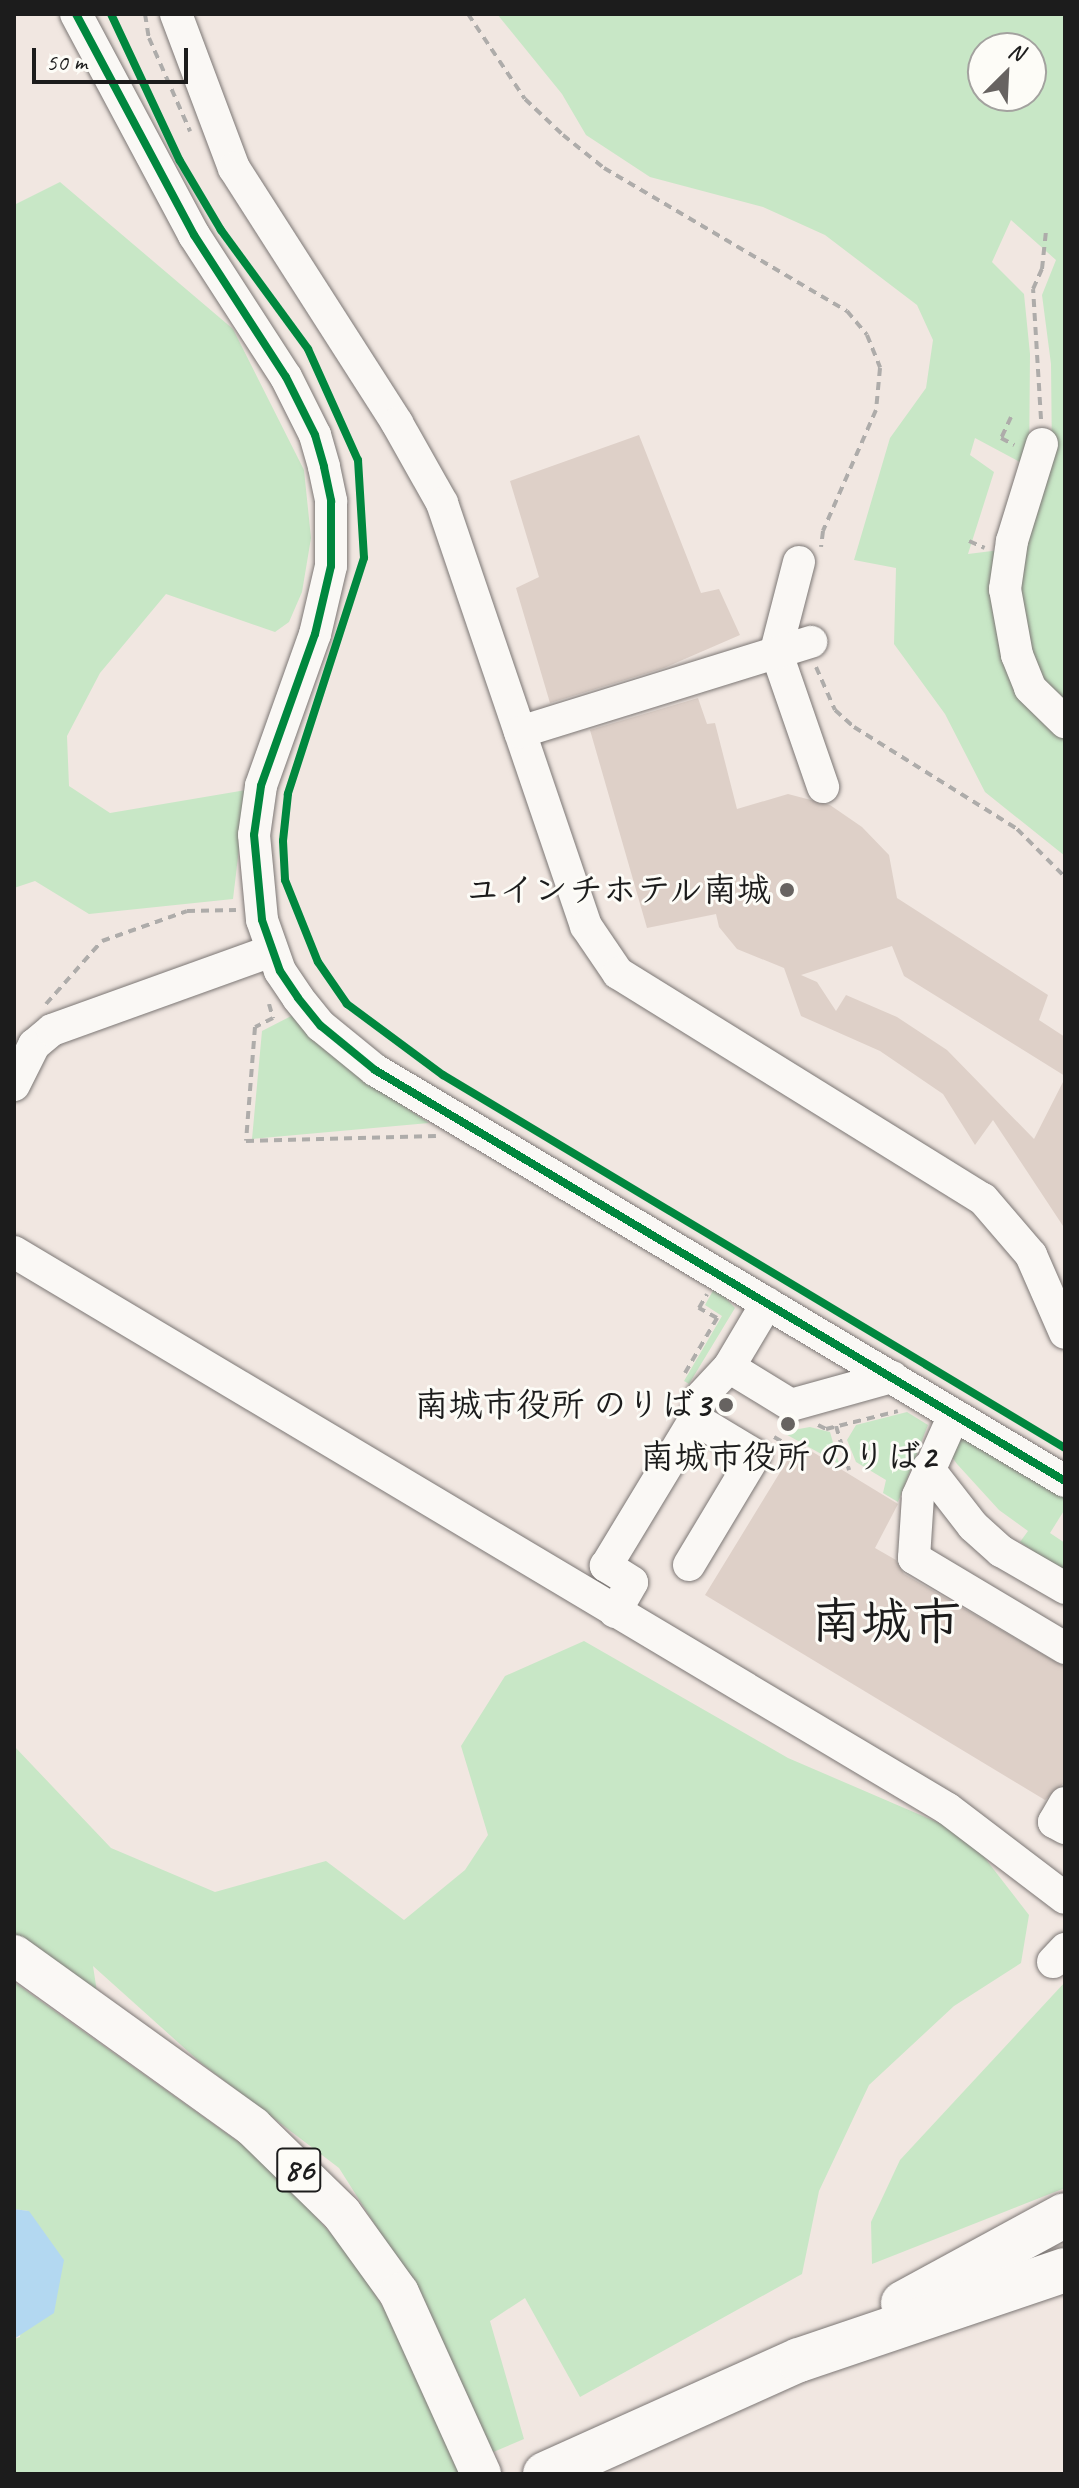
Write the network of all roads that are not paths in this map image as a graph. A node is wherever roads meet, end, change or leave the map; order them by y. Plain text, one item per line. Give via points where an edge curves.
1 (76, 14) edge
2 (176, 14) edge
3 (1035, 448) road end
4 (810, 562) road end
5 (811, 642) road end
6 (776, 651) junction
7 (1065, 722) edge
8 (520, 732) junction
9 (823, 787) dead end
10 (264, 953) junction
11 (14, 1085) edge
12 (14, 1252) edge
13 (767, 1303) junction
14 (1065, 1333) edge
15 (729, 1367) junction
16 (892, 1377) junction
17 (698, 1408) junction
18 (954, 1415) junction
19 (1061, 1467) edge
20 (928, 1468) junction
21 (689, 1565) dead end
22 (1065, 1588) edge
23 (615, 1612) junction
24 (1065, 1648) edge
25 (1065, 1803) edge
26 (1065, 1828) edge
27 (1065, 1898) edge
28 (14, 1955) edge
29 (1065, 2215) edge
30 (1065, 2270) edge
31 (799, 2360) junction
32 (481, 2474) edge
33 (545, 2474) edge

1 - 10 street via 179,210 302,406 331,501 331,566 324,599 268,760 256,811 254,864
2 - 8 street via 234,168 442,503
3 - 7 street via 1005,589 1017,655 1030,688
4 - 6 street
5 - 6 street
6 - 8 street
6 - 9 street
8 - 14 street via 586,926 618,973 983,1199 1031,1255
10 - 11 street via 52,1030 34,1045
10 - 13 street via 321,1026 375,1070
12 - 23 street
13 - 15 street
13 - 16 street
15 - 16 street via 791,1405
15 - 17 street
16 - 18 street
17 - 21 street via 755,1455
17 - 23 street via 606,1566 632,1582
18 - 19 street
18 - 20 street
20 - 22 street via 973,1526 1001,1551
20 - 24 street via 918,1496 914,1558
23 - 27 street via 948,1809
25 - 26 street via 1054,1822
28 - 32 main road, 86 via 253,2127 342,2214 399,2293
29 - 31 highway
30 - 31 highway
31 - 33 highway

